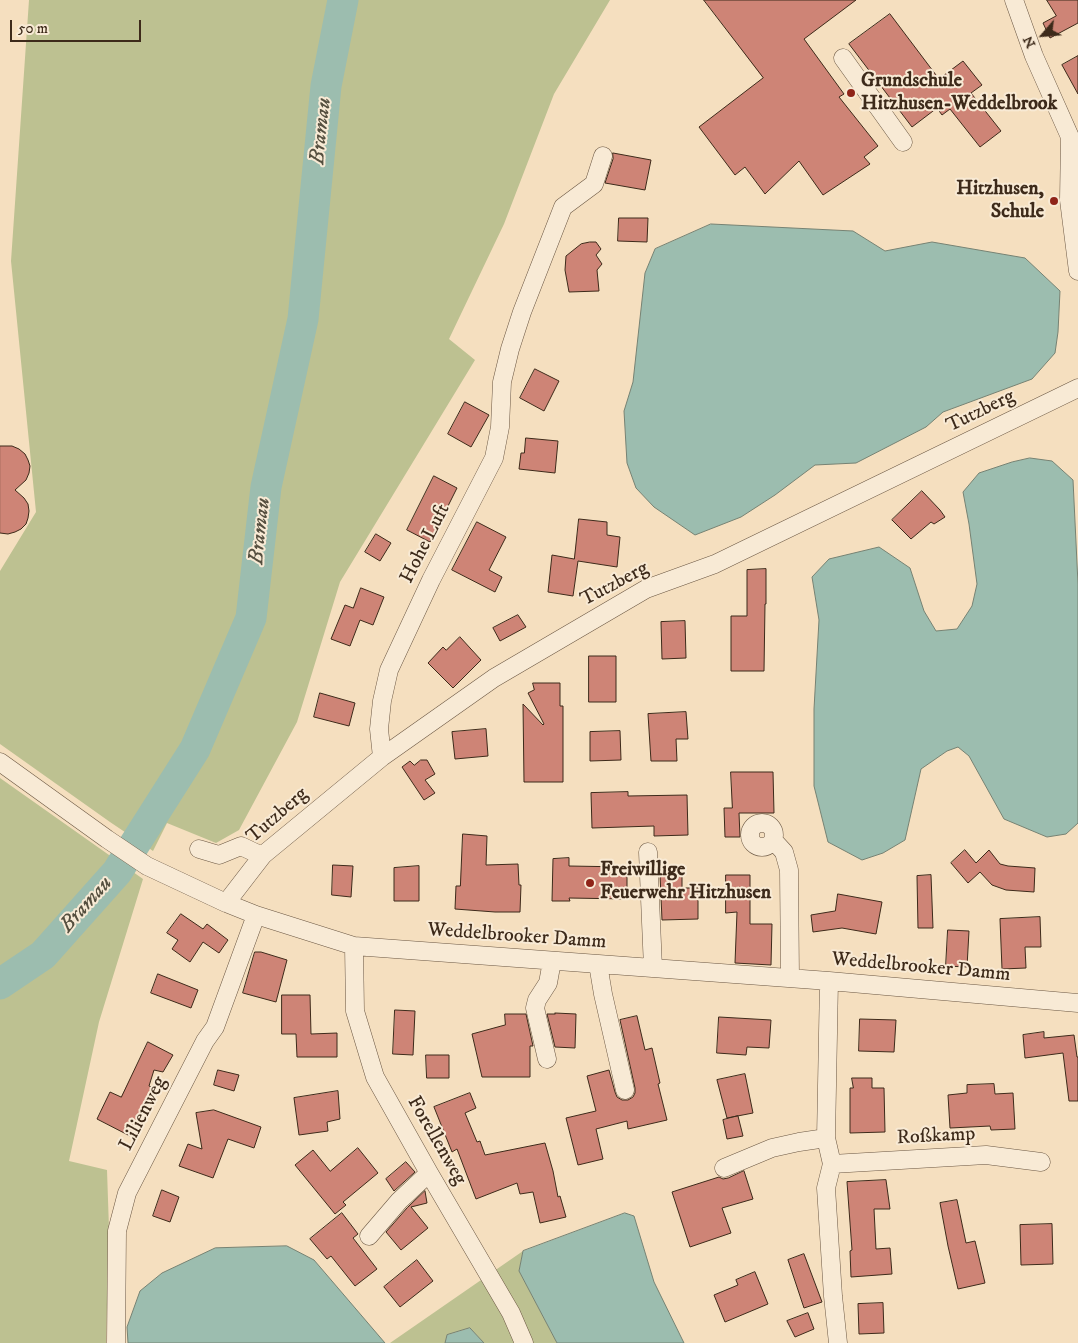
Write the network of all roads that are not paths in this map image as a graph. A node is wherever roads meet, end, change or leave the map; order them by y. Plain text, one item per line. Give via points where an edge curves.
1 (1014, 0) edge
2 (842, 58) dead end
3 (1074, 135) edge
4 (903, 142) dead end
5 (603, 156) dead end
6 (1078, 271) edge
7 (1078, 388) edge
8 (382, 757) junction
9 (0, 762) edge
10 (773, 840) dead end
11 (199, 849) dead end
12 (648, 852) dead end
13 (262, 856) junction
14 (226, 903) junction
15 (256, 915) junction
16 (354, 946) junction
17 (552, 961) junction
18 (598, 964) junction
19 (653, 968) junction
20 (790, 978) junction
21 (829, 981) junction
22 (1078, 1003) edge
23 (547, 1059) dead end
24 (625, 1090) dead end
25 (826, 1138) junction
26 (1041, 1162) dead end
27 (832, 1164) junction
28 (724, 1168) dead end
29 (429, 1173) junction
30 (369, 1236) dead end
31 (116, 1343) edge
32 (524, 1343) edge
33 (838, 1343) edge

1 - 3 street via 1034,56
2 - 4 street
3 - 6 street via 1069,200
5 - 8 street, Hohe Luft via 594,184 563,207 510,349 502,382 500,427 494,458 388,670 379,729
7 - 8 street, Tutzberg via 716,564 646,589 494,678
8 - 13 street, Tutzberg
9 - 14 street, Weddelbrooker Damm via 147,866
10 - 20 street via 784,852 789,870
11 - 13 street via 219,855 241,846
12 - 19 street
13 - 14 street, Tutzberg
14 - 15 street, Weddelbrooker Damm
15 - 16 street, Weddelbrooker Damm
15 - 31 street, Lilienweg via 215,1027 127,1193 117,1231
16 - 17 street, Weddelbrooker Damm
16 - 29 street, Forellenweg via 354,1011 375,1077
17 - 18 street, Weddelbrooker Damm
17 - 23 street via 548,983 535,1008
18 - 19 street, Weddelbrooker Damm
18 - 24 street
19 - 20 street, Weddelbrooker Damm
20 - 21 street, Weddelbrooker Damm
21 - 22 street, Weddelbrooker Damm
21 - 25 street
25 - 27 street
25 - 28 street via 772,1148
26 - 27 street, Roßkamp via 986,1155
27 - 33 street via 826,1188
29 - 30 street via 398,1201
29 - 32 street, Forellenweg via 511,1313

